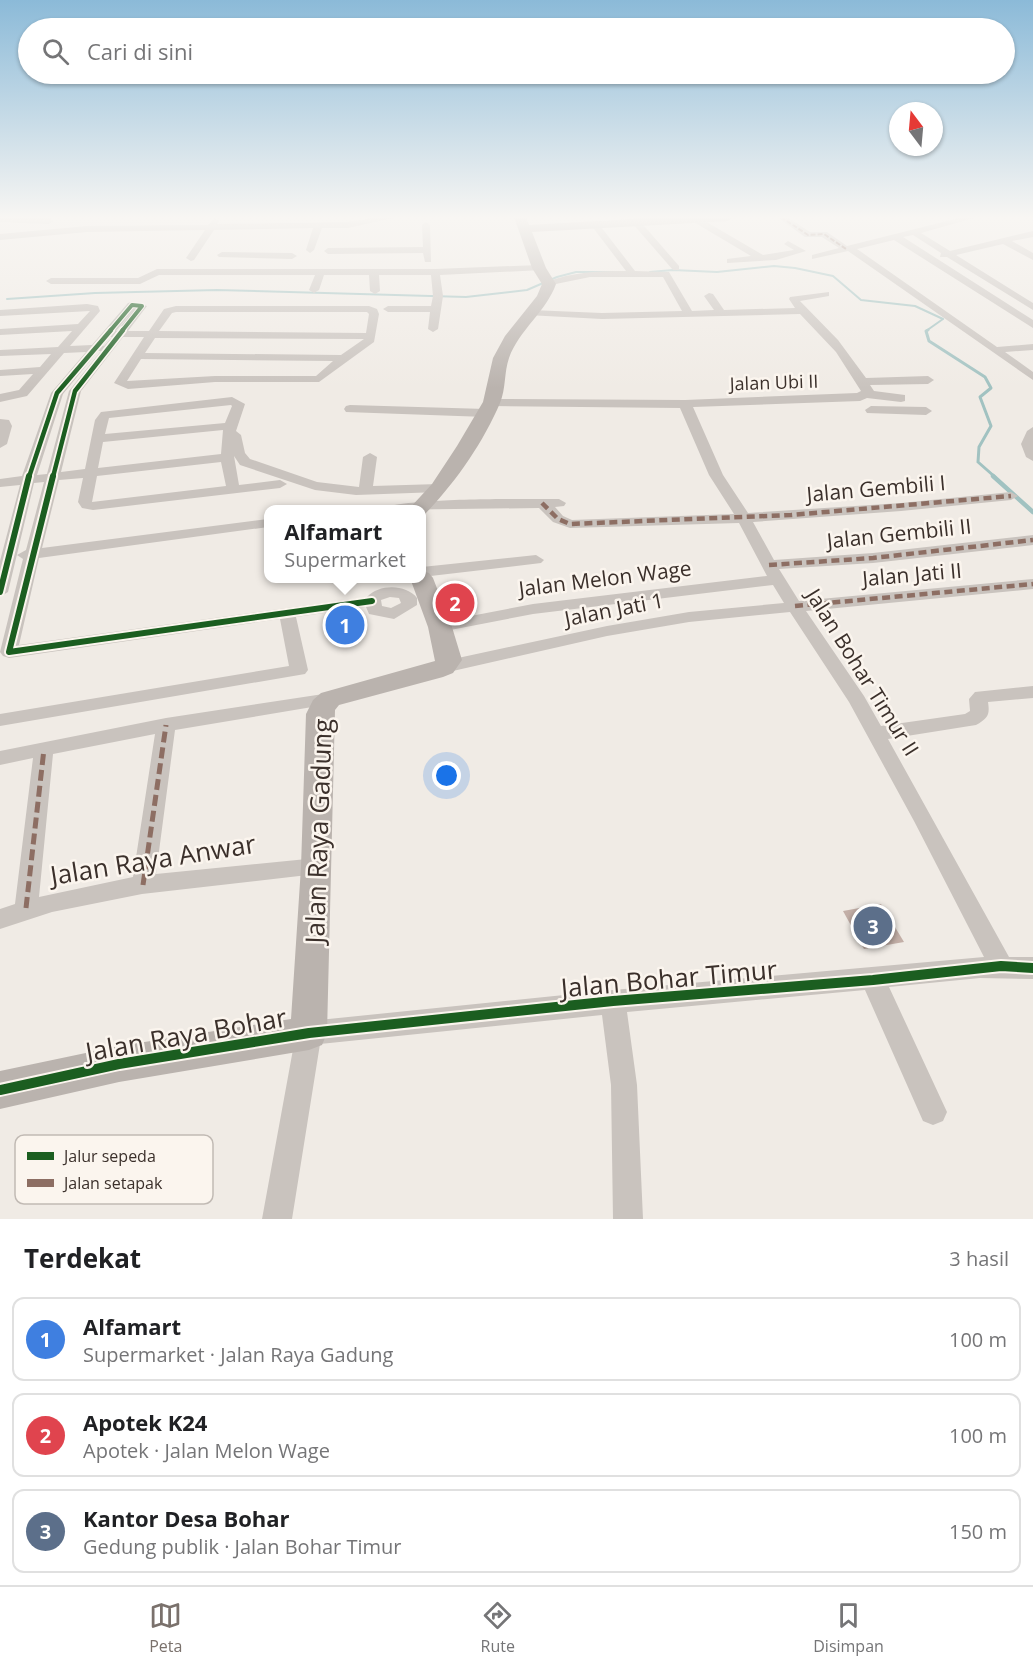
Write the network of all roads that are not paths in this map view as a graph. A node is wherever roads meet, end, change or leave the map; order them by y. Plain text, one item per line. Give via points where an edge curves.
1 (151, 274) edge
2 (206, 274) edge
3 (248, 274) edge
4 (286, 274) edge
5 (320, 274) edge
6 (374, 274) edge
7 (432, 274) edge
8 (471, 274) edge
9 (544, 274) edge
10 (883, 274) edge
11 (953, 274) edge
12 (980, 274) edge
13 (545, 277) junction
14 (51, 281) dead end
15 (195, 286) dead end
16 (314, 290) dead end
17 (375, 291) dead end
18 (826, 294) dead end
19 (710, 296) dead end
20 (1033, 307) edge
21 (388, 309) dead end
22 (436, 309) junction
23 (801, 311) junction
24 (0, 313) edge
25 (531, 313) junction
26 (721, 313) junction
27 (689, 314) junction
28 (1033, 325) edge
29 (80, 327) junction
30 (433, 329) dead end
31 (0, 333) edge
32 (152, 334) junction
33 (371, 336) junction
34 (106, 341) junction
35 (1033, 347) edge
36 (60, 349) junction
37 (995, 350) junction
38 (0, 353) edge
39 (137, 356) junction
40 (343, 358) junction
41 (40, 370) junction
42 (0, 373) edge
43 (1033, 377) edge
44 (928, 380) dead end
45 (75, 391) junction
46 (863, 391) junction
47 (57, 393) junction
48 (0, 398) edge
49 (901, 398) dead end
50 (686, 404) junction
51 (350, 408) dead end
52 (489, 408) junction
53 (926, 411) dead end
54 (0, 423) edge
55 (65, 430) junction
56 (232, 430) junction
57 (1033, 431) edge
58 (44, 433) junction
59 (98, 439) junction
60 (0, 444) edge
61 (227, 457) junction
62 (1033, 457) edge
63 (370, 458) dead end
64 (91, 473) junction
65 (53, 477) junction
66 (28, 480) junction
67 (0, 483) edge
68 (280, 484) dead end
69 (233, 488) junction
70 (439, 488) junction
71 (365, 490) junction
72 (1011, 496) dead end
73 (542, 503) junction
74 (559, 503) dead end
75 (422, 505) edge
76 (426, 508) edge
77 (744, 518) junction
78 (264, 524) edge
79 (1033, 540) edge
80 (33, 553) junction
81 (5, 557) edge
82 (536, 560) dead end
83 (773, 572) junction
84 (1033, 584) edge
85 (386, 585) edge
86 (420, 586) edge
87 (0, 592) edge
88 (21, 598) junction
89 (0, 600) edge
90 (372, 604) junction
91 (795, 606) junction
92 (288, 618) junction
93 (440, 627) junction
94 (145, 638) junction
95 (0, 663) edge
96 (444, 667) junction
97 (1033, 692) edge
98 (330, 699) junction
99 (0, 720) edge
100 (166, 725) junction
101 (875, 734) junction
102 (44, 749) junction
103 (0, 758) edge
104 (317, 867) junction
105 (143, 885) junction
106 (26, 908) junction
107 (0, 919) edge
108 (1001, 966) junction
109 (1033, 968) edge
110 (873, 980) junction
111 (613, 1001) junction
112 (309, 1033) junction
113 (0, 1090) edge
114 (933, 1112) dead end
115 (277, 1219) edge
116 (628, 1219) edge

1 - 14 street via 135,281
2 - 15 street
3 - 4 street
5 - 16 street
6 - 17 street
7 - 22 street via 438,296
8 - 13 street
9 - 13 street
10 - 37 street
11 - 28 street
12 - 20 street
13 - 25 street via 544,297
13 - 27 street via 666,274
18 - 23 street via 794,299
19 - 26 street
21 - 22 street
22 - 30 street
23 - 26 street
23 - 46 street, Jalan Ubi II via 843,352
24 - 29 street via 94,308
25 - 27 street
25 - 52 street via 501,358
26 - 27 street
29 - 31 street
29 - 36 street
32 - 33 street
32 - 33 street via 168,311 177,309 369,309 374,314
32 - 34 street
32 - 39 street
33 - 40 street via 367,343
34 - 36 street
34 - 45 street
34 - 47 street
35 - 37 street
36 - 38 street
36 - 41 street
37 - 43 street
39 - 40 street
39 - 40 street via 122,378 123,385 215,379 315,379 325,376
41 - 42 street
41 - 48 street via 21,394
44 - 46 street
45 - 47 street
45 - 55 street
46 - 49 street
46 - 50 street, Jalan Ubi II
46 - 53 street via 874,414
47 - 58 street
50 - 52 street, Jalan Ubi II
50 - 77 street, Jalan Bohar Timur II via 716,475
51 - 52 street, Jalan Ubi II
52 - 70 street
54 - 60 street via 6,426
55 - 58 street
55 - 65 street
56 - 59 street
56 - 59 street via 239,404 232,401 109,413 101,420
56 - 61 street
56 - 71 street via 238,453 245,462 315,486
57 - 62 street via 1028,444
58 - 66 street
59 - 64 street
61 - 64 street
61 - 69 street
63 - 71 street
64 - 65 street
64 - 69 street via 85,502 93,506
65 - 66 street
65 - 80 street
66 - 67 street
66 - 81 street
68 - 69 street
70 - 71 street
70 - 75 street
72 - 77 street, Jalan Gembili I via 896,510
73 - 74 street
73 - 76 street
73 - 77 street, Jalan Gembili I via 558,519 570,524
77 - 83 street, Jalan Bohar Timur II
78 - 80 street
79 - 83 street, Jalan Gembili II
80 - 81 street
80 - 88 street
81 - 87 street
82 - 86 street
83 - 91 street, Jalan Bohar Timur II
83 - 93 street, Jalan Melon Wage
84 - 91 street, Jalan Jati II
85 - 86 street via 404,594
85 - 90 street
86 - 90 street via 406,609 394,614 380,613
86 - 93 street
88 - 89 street
88 - 94 street via 11,652
90 - 92 street
91 - 96 street, Jalan Jati 1 via 689,617 607,631
91 - 101 street, Jalan Bohar Timur II
92 - 94 street
92 - 99 street via 299,670
93 - 96 street via 448,653
94 - 95 street
96 - 98 street, Jalan Raya Gadung
97 - 101 street via 981,696 980,714 969,720
98 - 100 street
98 - 104 street, Jalan Raya Gadung via 321,714
100 - 102 street
100 - 105 street
101 - 108 street, Jalan Bohar Timur II
102 - 103 street
102 - 106 street
104 - 105 street, Jalan Raya Anwar via 218,874
104 - 112 street, Jalan Raya Gadung
105 - 106 street, Jalan Raya Anwar
106 - 107 street, Jalan Raya Anwar
108 - 109 street, Jalan Bohar Timur
108 - 110 street, Jalan Bohar Timur
110 - 111 street, Jalan Bohar Timur
110 - 114 street
111 - 112 street, Jalan Bohar Timur
111 - 116 street via 624,1085
112 - 113 street, Jalan Raya Bohar via 119,1064
112 - 115 street

